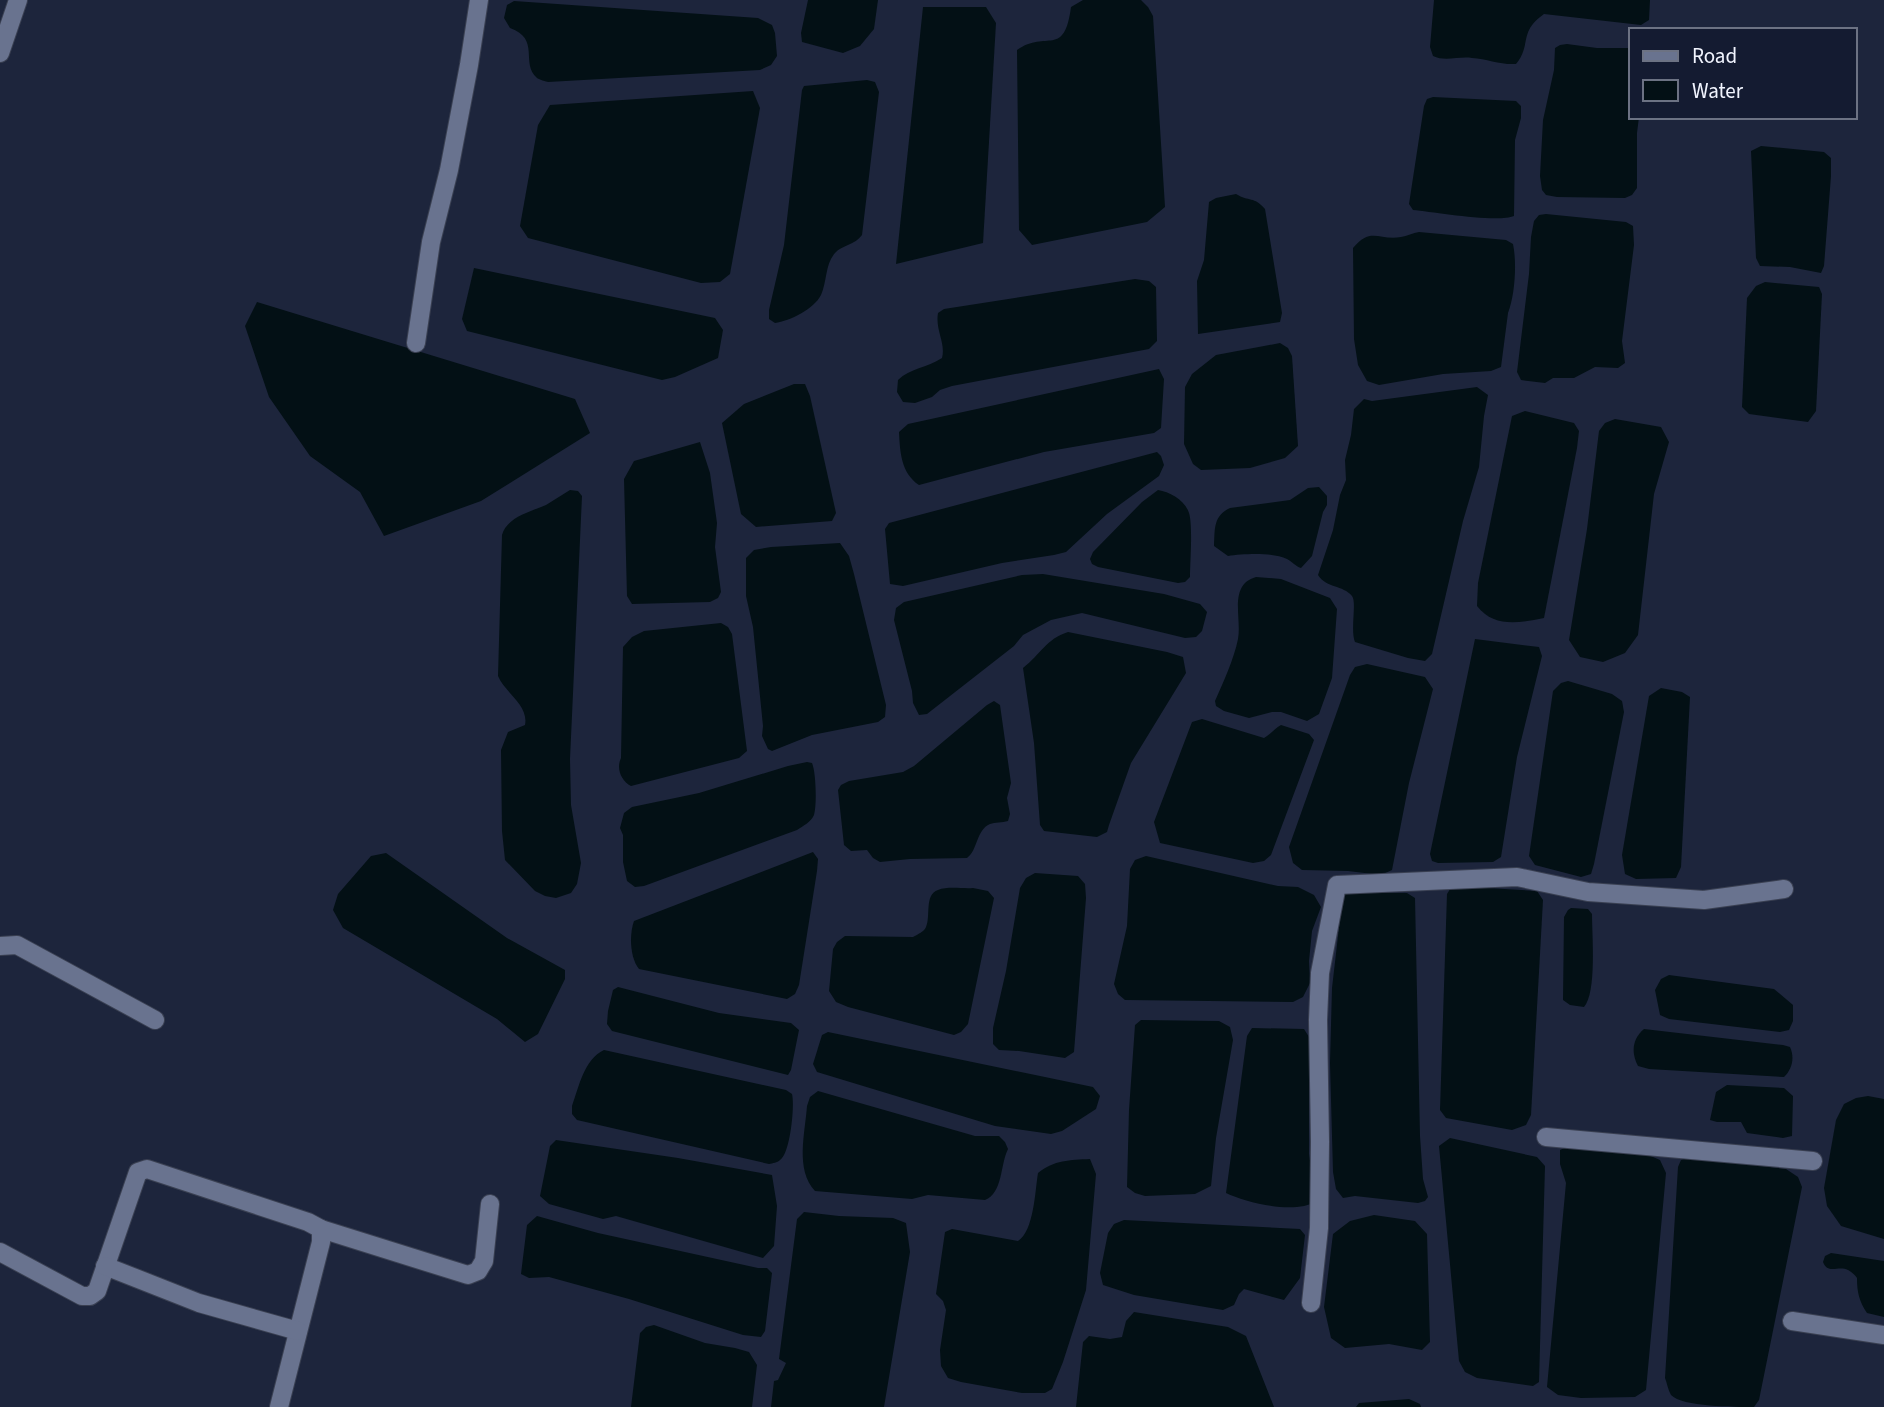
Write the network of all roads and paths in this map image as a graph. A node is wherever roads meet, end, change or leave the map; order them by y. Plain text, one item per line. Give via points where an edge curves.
1 (18, 0) edge
2 (479, 0) edge
3 (0, 53) edge
4 (416, 343) dead end
5 (1784, 889) dead end
6 (0, 946) edge
7 (155, 1020) dead end
8 (1546, 1137) dead end
9 (1814, 1161) dead end
10 (490, 1204) dead end
11 (321, 1229) junction
12 (0, 1252) edge
13 (105, 1266) junction
14 (1311, 1303) dead end
15 (1792, 1321) dead end
16 (298, 1331) junction
17 (1884, 1335) edge
18 (279, 1407) edge

1 - 3 street
2 - 4 street
5 - 14 street via 1704,900 1588,892 1517,877 1337,885 1320,973 1319,1228
6 - 7 street via 17,946
8 - 9 street
10 - 11 street via 484,1261 478,1271 468,1275
11 - 13 street via 147,1169 138,1172
11 - 16 street
12 - 13 street via 82,1296 97,1291
13 - 16 street via 222,1310
15 - 17 street
16 - 18 street

